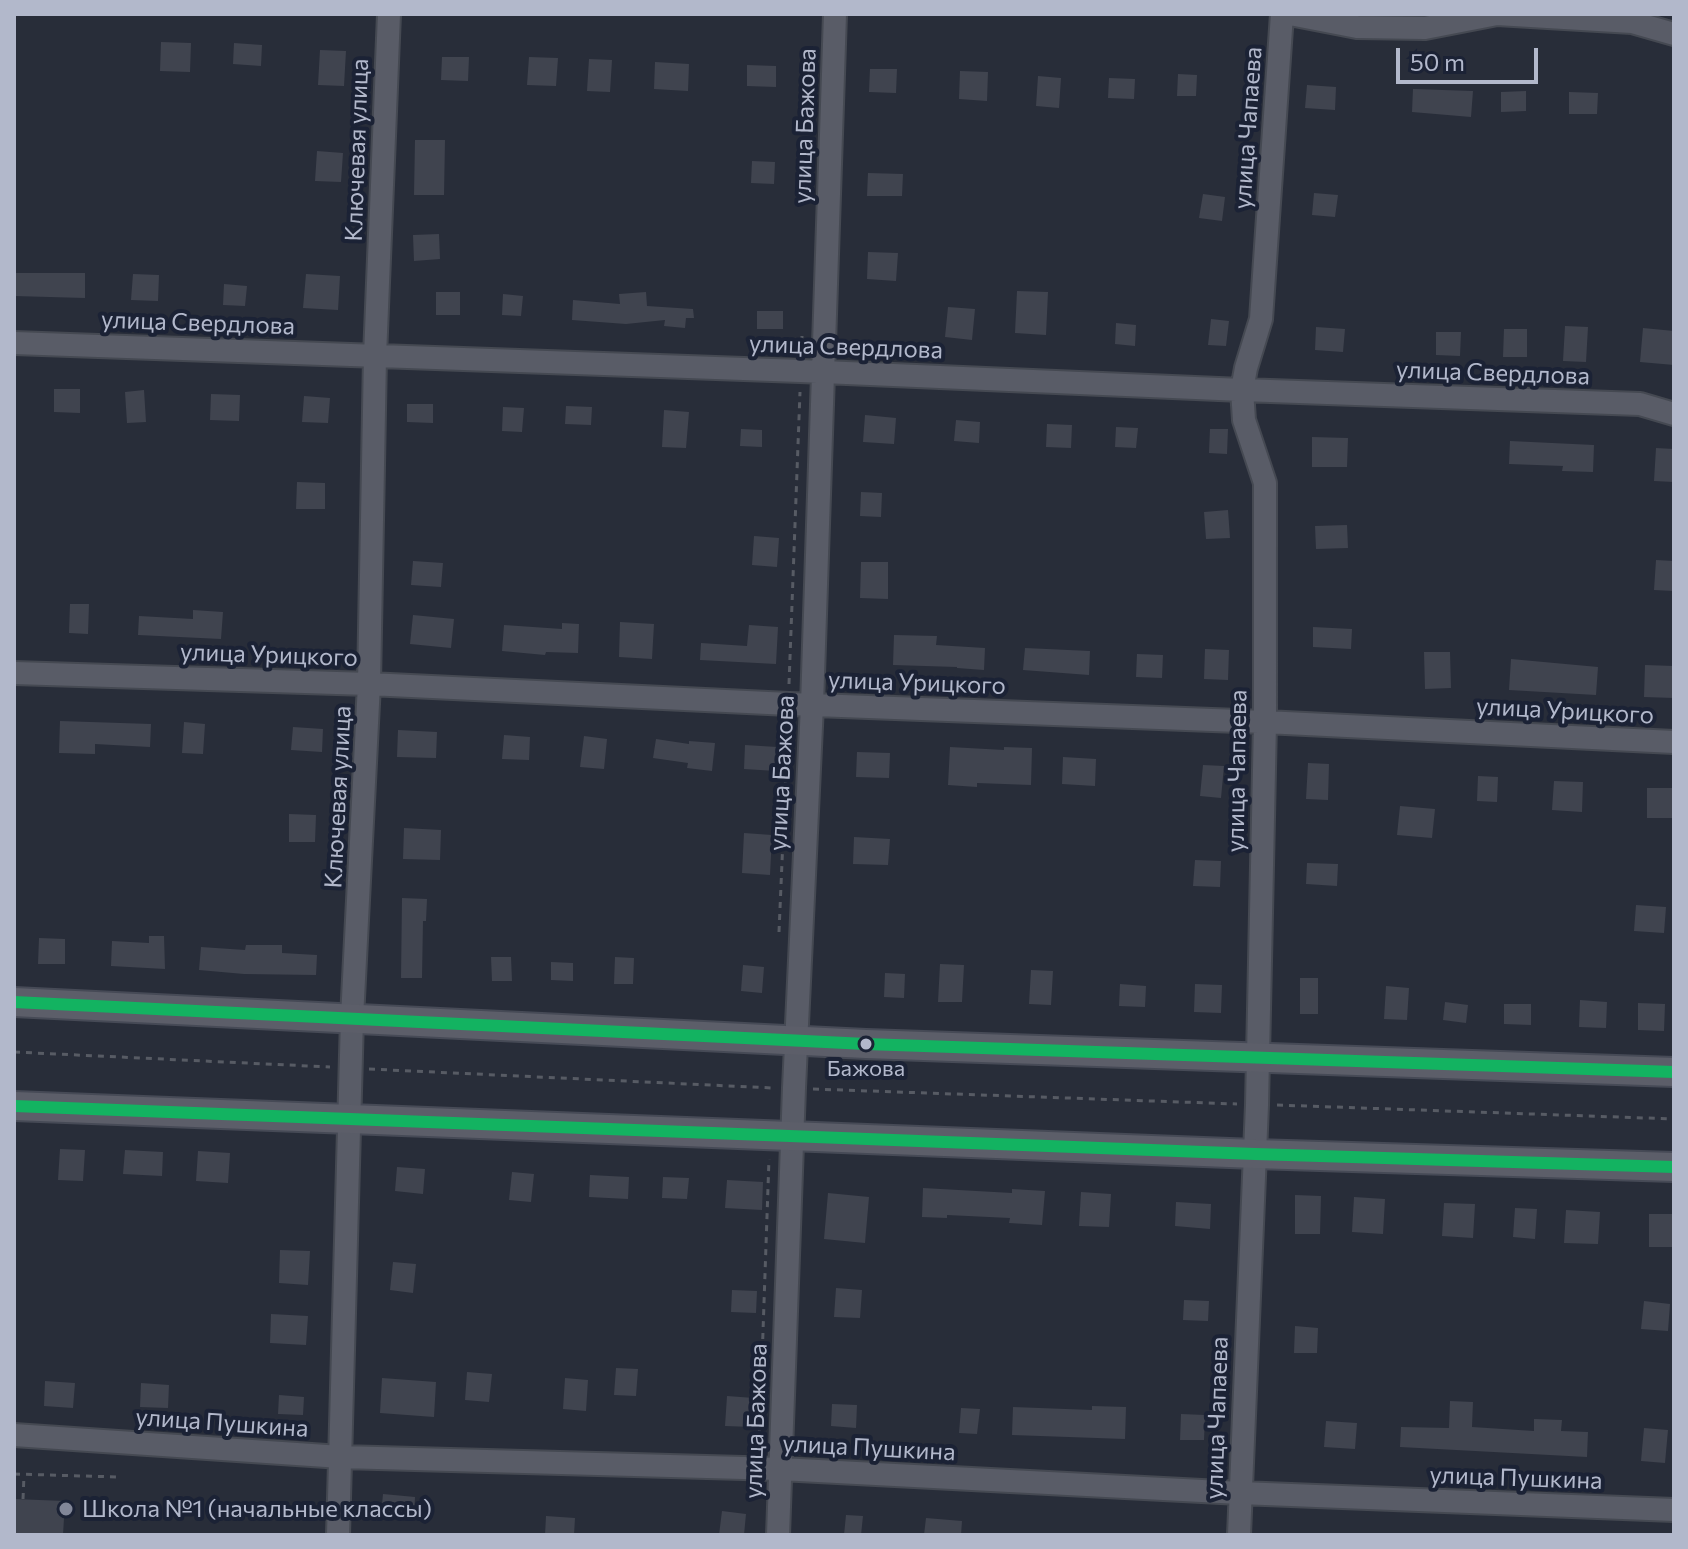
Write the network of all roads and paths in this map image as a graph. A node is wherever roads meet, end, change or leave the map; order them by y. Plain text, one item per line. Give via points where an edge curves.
1 (389, 14) edge
2 (835, 14) edge
3 (1282, 14) edge
4 (1290, 14) edge
5 (1674, 34) edge
6 (803, 324) dead end
7 (14, 343) edge
8 (375, 356) junction
9 (811, 372) junction
10 (1242, 390) junction
11 (1674, 414) edge
12 (14, 673) edge
13 (369, 684) junction
14 (789, 704) junction
15 (812, 705) junction
16 (1265, 722) junction
17 (1674, 742) edge
18 (779, 944) dead end
19 (14, 1002) edge
20 (352, 1018) junction
21 (796, 1040) junction
22 (14, 1052) edge
23 (1258, 1058) junction
24 (352, 1068) junction
25 (1674, 1072) edge
26 (794, 1088) junction
27 (1257, 1105) junction
28 (14, 1106) edge
29 (350, 1118) junction
30 (1674, 1119) edge
31 (782, 1135) junction
32 (1255, 1154) junction
33 (1674, 1167) edge
34 (14, 1435) edge
35 (341, 1457) junction
36 (769, 1469) junction
37 (14, 1474) edge
38 (24, 1474) junction
39 (117, 1477) dead end
40 (1240, 1493) junction
41 (23, 1499) dead end
42 (1674, 1510) edge
43 (338, 1535) edge
44 (778, 1535) edge
45 (1239, 1535) edge

1 - 8 street, Ключевая улица
2 - 9 street, улица Бажова
3 - 10 street, улица Чапаева via 1261,319
4 - 5 street via 1357,27 1425,28 1497,14 1632,22
6 - 9 path
7 - 8 street, улица Свердлова
8 - 9 street, улица Свердлова
8 - 13 street, Ключевая улица
9 - 10 street, улица Свердлова
9 - 14 path
9 - 15 street, улица Бажова
10 - 11 street, улица Свердлова via 1640,404
10 - 16 street, улица Чапаева via 1244,420 1265,483
12 - 13 street, улица Урицкого
13 - 14 street, улица Урицкого
13 - 20 street, Ключевая улица
14 - 15 street, улица Урицкого
14 - 18 path
15 - 16 street, улица Урицкого
15 - 21 street, улица Бажова
16 - 17 street, улица Урицкого
16 - 23 street, улица Чапаева
19 - 20 main road
20 - 21 main road
20 - 24 street, Ключевая улица
21 - 23 main road
21 - 26 street, улица Бажова
22 - 24 path
23 - 25 main road
23 - 27 street, улица Чапаева
24 - 26 path
24 - 29 street, Ключевая улица
26 - 27 path
26 - 31 street, улица Бажова
27 - 30 path
27 - 32 street, улица Чапаева
28 - 29 main road
29 - 31 main road
29 - 35 street, Ключевая улица
31 - 32 main road
31 - 36 street, улица Бажова
31 - 36 path
32 - 33 main road
32 - 40 street, улица Чапаева
34 - 35 street, улица Пушкина
35 - 36 street, улица Пушкина
35 - 43 street, Ключевая улица
36 - 40 street, улица Пушкина
36 - 44 street, улица Бажова
37 - 38 path
38 - 39 path
38 - 41 path
40 - 42 street, улица Пушкина
40 - 45 street, улица Чапаева

